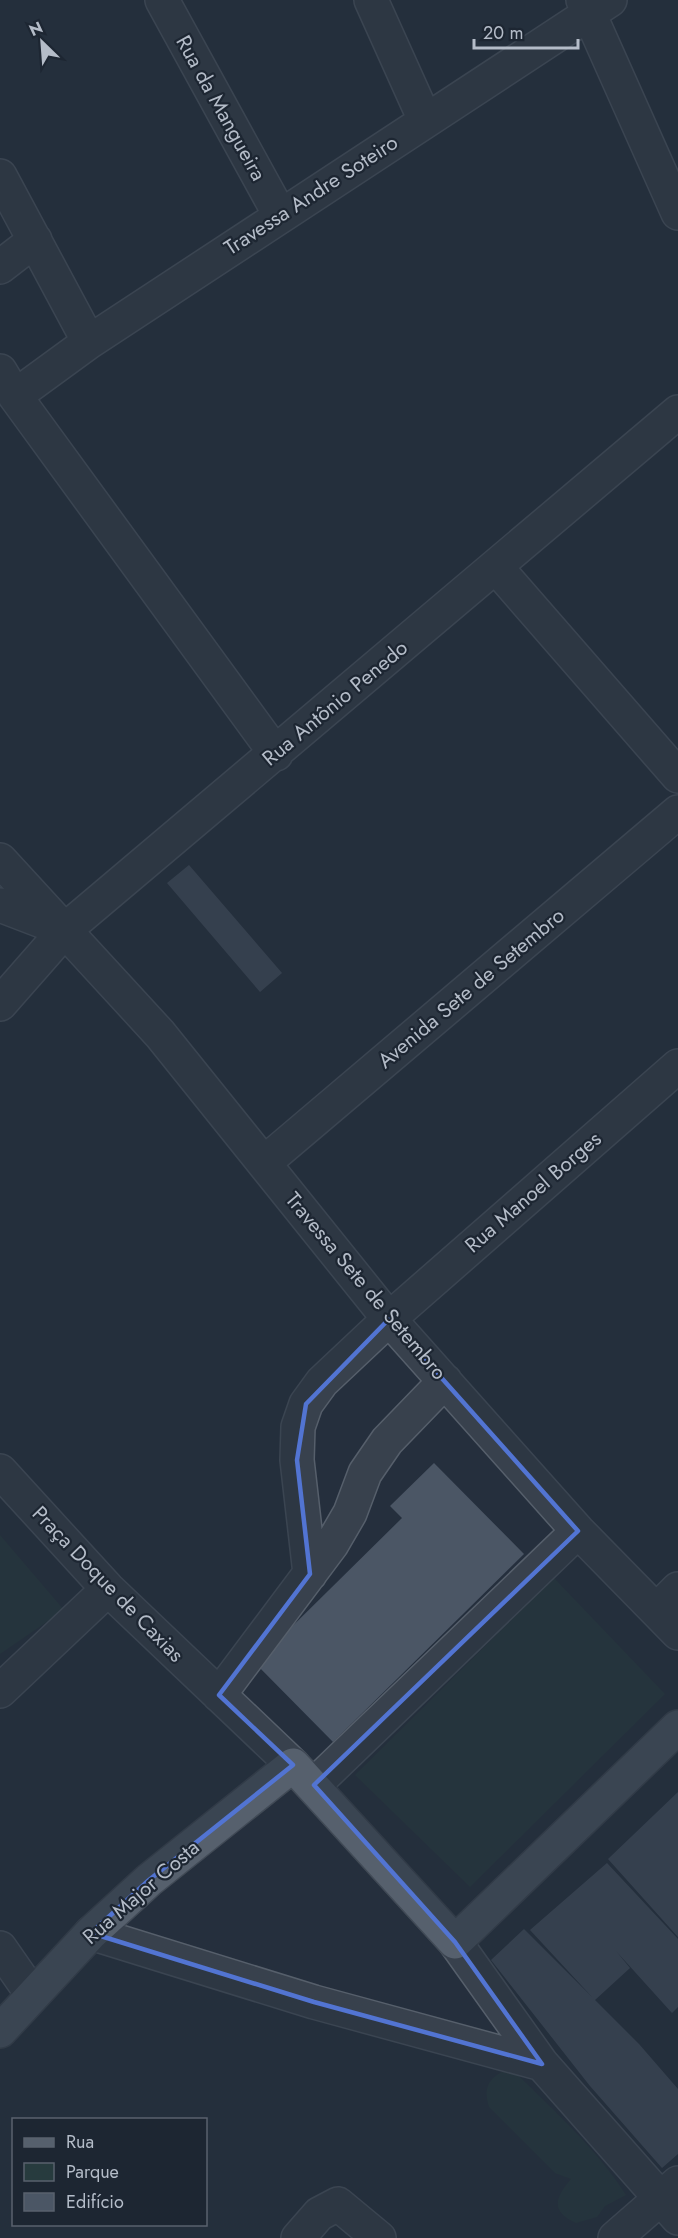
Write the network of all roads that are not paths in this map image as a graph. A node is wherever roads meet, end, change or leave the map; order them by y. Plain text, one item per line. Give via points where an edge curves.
1 (162, 0) edge
2 (371, 0) edge
3 (594, 4) edge
4 (425, 120) junction
5 (0, 176) edge
6 (678, 213) edge
7 (280, 215) junction
8 (35, 240) junction
9 (0, 267) edge
10 (89, 342) junction
11 (8, 383) edge
12 (678, 412) edge
13 (495, 567) junction
14 (276, 754) junction
15 (678, 776) edge
16 (678, 812) edge
17 (0, 860) edge
18 (0, 905) edge
19 (65, 930) junction
20 (0, 1004) edge
21 (678, 1066) edge
22 (264, 1163) junction
23 (389, 1319) junction
24 (445, 1382) junction
25 (0, 1471) edge
26 (578, 1531) junction
27 (310, 1574) junction
28 (108, 1590) junction
29 (671, 1611) edge
30 (0, 1690) edge
31 (219, 1695) junction
32 (678, 1727) edge
33 (303, 1775) junction
34 (91, 1933) junction
35 (455, 1942) junction
36 (0, 1948) edge
37 (32, 1994) junction
38 (0, 2031) edge
39 (542, 2064) junction
40 (672, 2201) edge
41 (298, 2238) edge
42 (379, 2238) edge
43 (615, 2238) edge

1 - 7 street, Rua da Mangueira
2 - 4 street
3 - 4 street, Travessa Andre Soteiro
3 - 6 street
4 - 7 street, Travessa Andre Soteiro
5 - 8 street
7 - 10 street, Travessa Andre Soteiro
8 - 9 street
8 - 10 street
10 - 11 street, Travessa Andre Soteiro
11 - 14 street
12 - 13 street, Rua Antônio Penedo
13 - 14 street, Rua Antônio Penedo
13 - 15 street
14 - 19 street, Rua Antônio Penedo
16 - 22 street, Avenida Sete de Setembro
17 - 19 street, Travessa Sete de Setembro
18 - 19 street
19 - 20 street, Rua Antônio Penedo
19 - 22 street, Travessa Sete de Setembro via 160,1034
21 - 23 street, Rua Manoel Borges
22 - 23 street, Travessa Sete de Setembro
23 - 24 street, Travessa Sete de Setembro
23 - 27 street, Rua Manoel Borges via 322,1382 306,1404 298,1427 297,1460
24 - 26 street, Travessa Sete de Setembro
24 - 27 street via 387,1441 365,1473 338,1534
25 - 28 street, Praça Doque de Caxias
26 - 29 street, Travessa Sete de Setembro
26 - 33 street
27 - 31 street
28 - 30 street
28 - 31 street, Praça Doque de Caxias
31 - 33 street, Praça Doque de Caxias
32 - 35 main road
33 - 34 main road, Rua Major Costa via 148,1880
33 - 35 main road
34 - 37 main road, Rua Major Costa
34 - 39 street via 314,2002
35 - 39 street
36 - 37 street
37 - 38 main road, Rua Major Costa
39 - 40 street
40 - 43 street
41 - 42 street via 326,2209 338,2204

